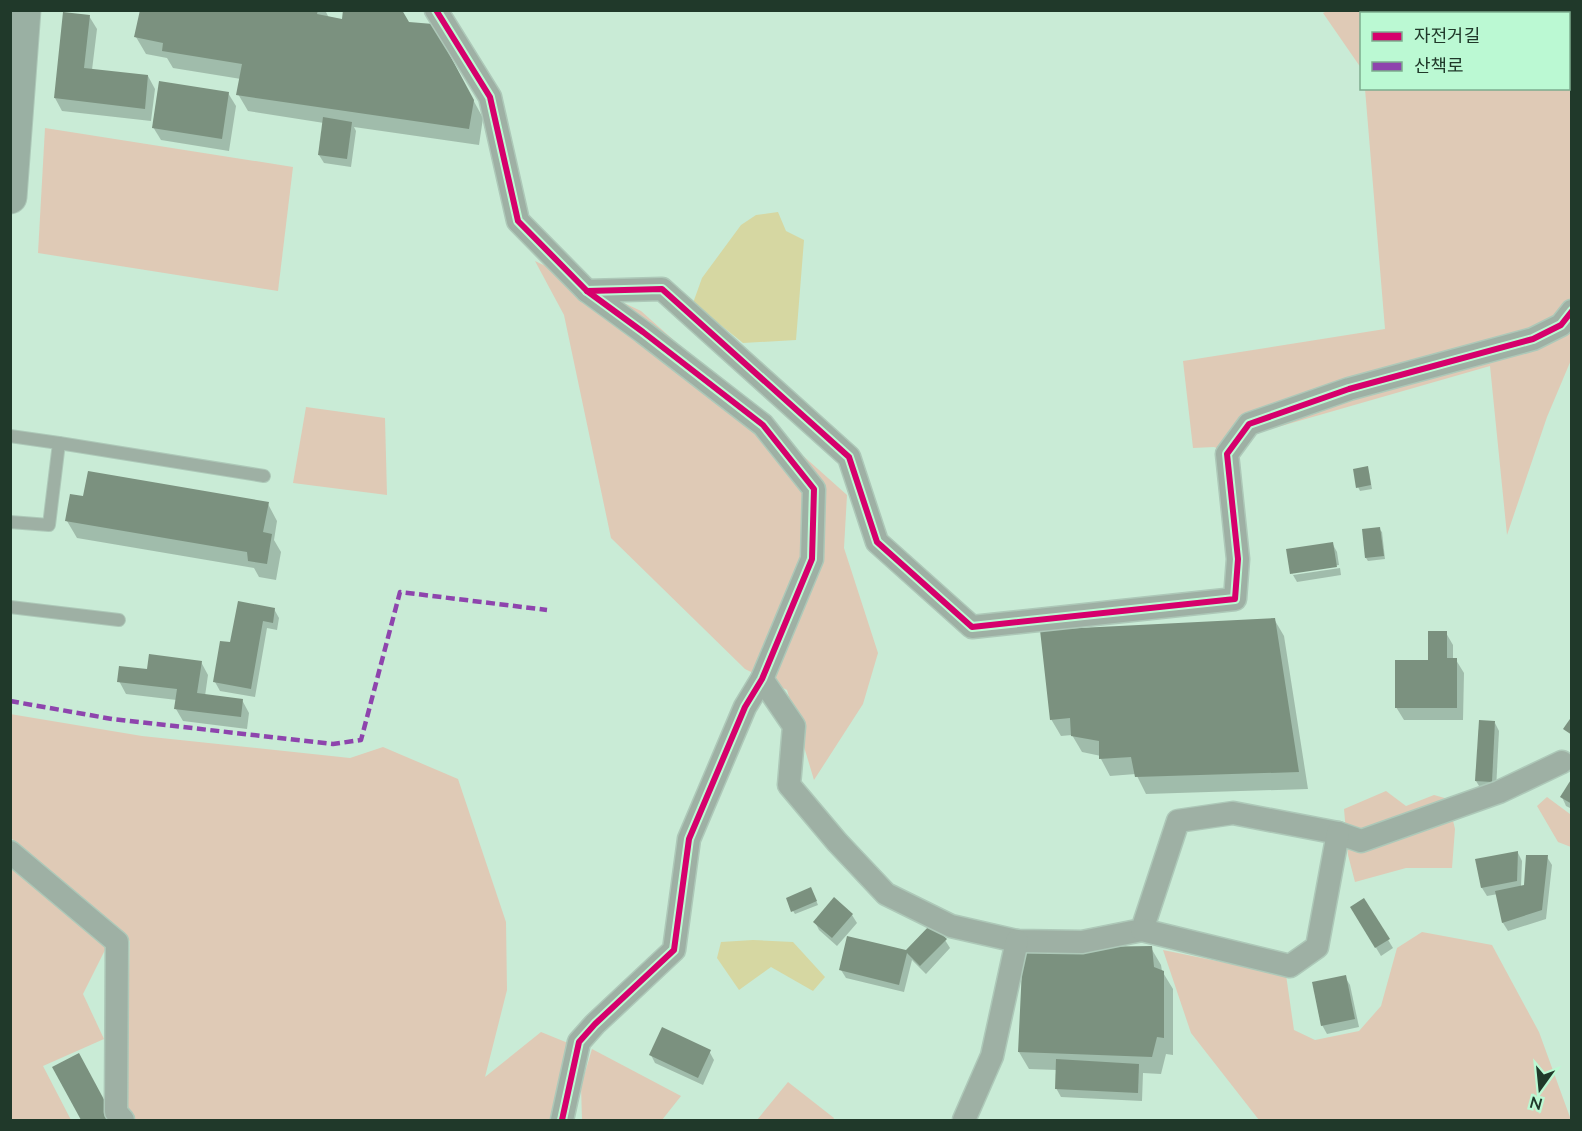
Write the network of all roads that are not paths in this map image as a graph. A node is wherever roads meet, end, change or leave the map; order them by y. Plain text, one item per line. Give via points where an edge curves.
1 (24, 10) edge
2 (436, 10) edge
3 (10, 197) edge
4 (587, 291) junction
5 (1572, 311) edge
6 (10, 436) edge
7 (58, 443) junction
8 (264, 476) dead end
9 (10, 522) edge
10 (10, 607) edge
11 (118, 620) dead end
12 (762, 679) junction
13 (1562, 762) dead end
14 (1338, 833) junction
15 (10, 852) edge
16 (1142, 930) junction
17 (1017, 941) junction
18 (123, 1120) edge
19 (562, 1120) edge
20 (964, 1120) edge

1 - 3 street
2 - 4 street via 490,97 518,221
4 - 5 street via 662,289 849,457 877,542 972,627 1235,599 1238,559 1227,454 1249,424 1349,389 1533,339 1561,326
4 - 12 street via 763,425 814,489 812,559
6 - 7 lane
7 - 8 lane
7 - 9 lane via 49,525
10 - 11 lane
12 - 17 street via 794,726 789,785 886,894 951,926
12 - 19 street via 745,707 689,840 674,950 579,1042
13 - 14 street via 1499,792 1361,841
14 - 16 street via 1233,813 1178,821
14 - 16 street via 1317,947 1290,966
15 - 18 street via 117,942 116,1112
16 - 17 street via 1082,942
17 - 20 street via 992,1056

